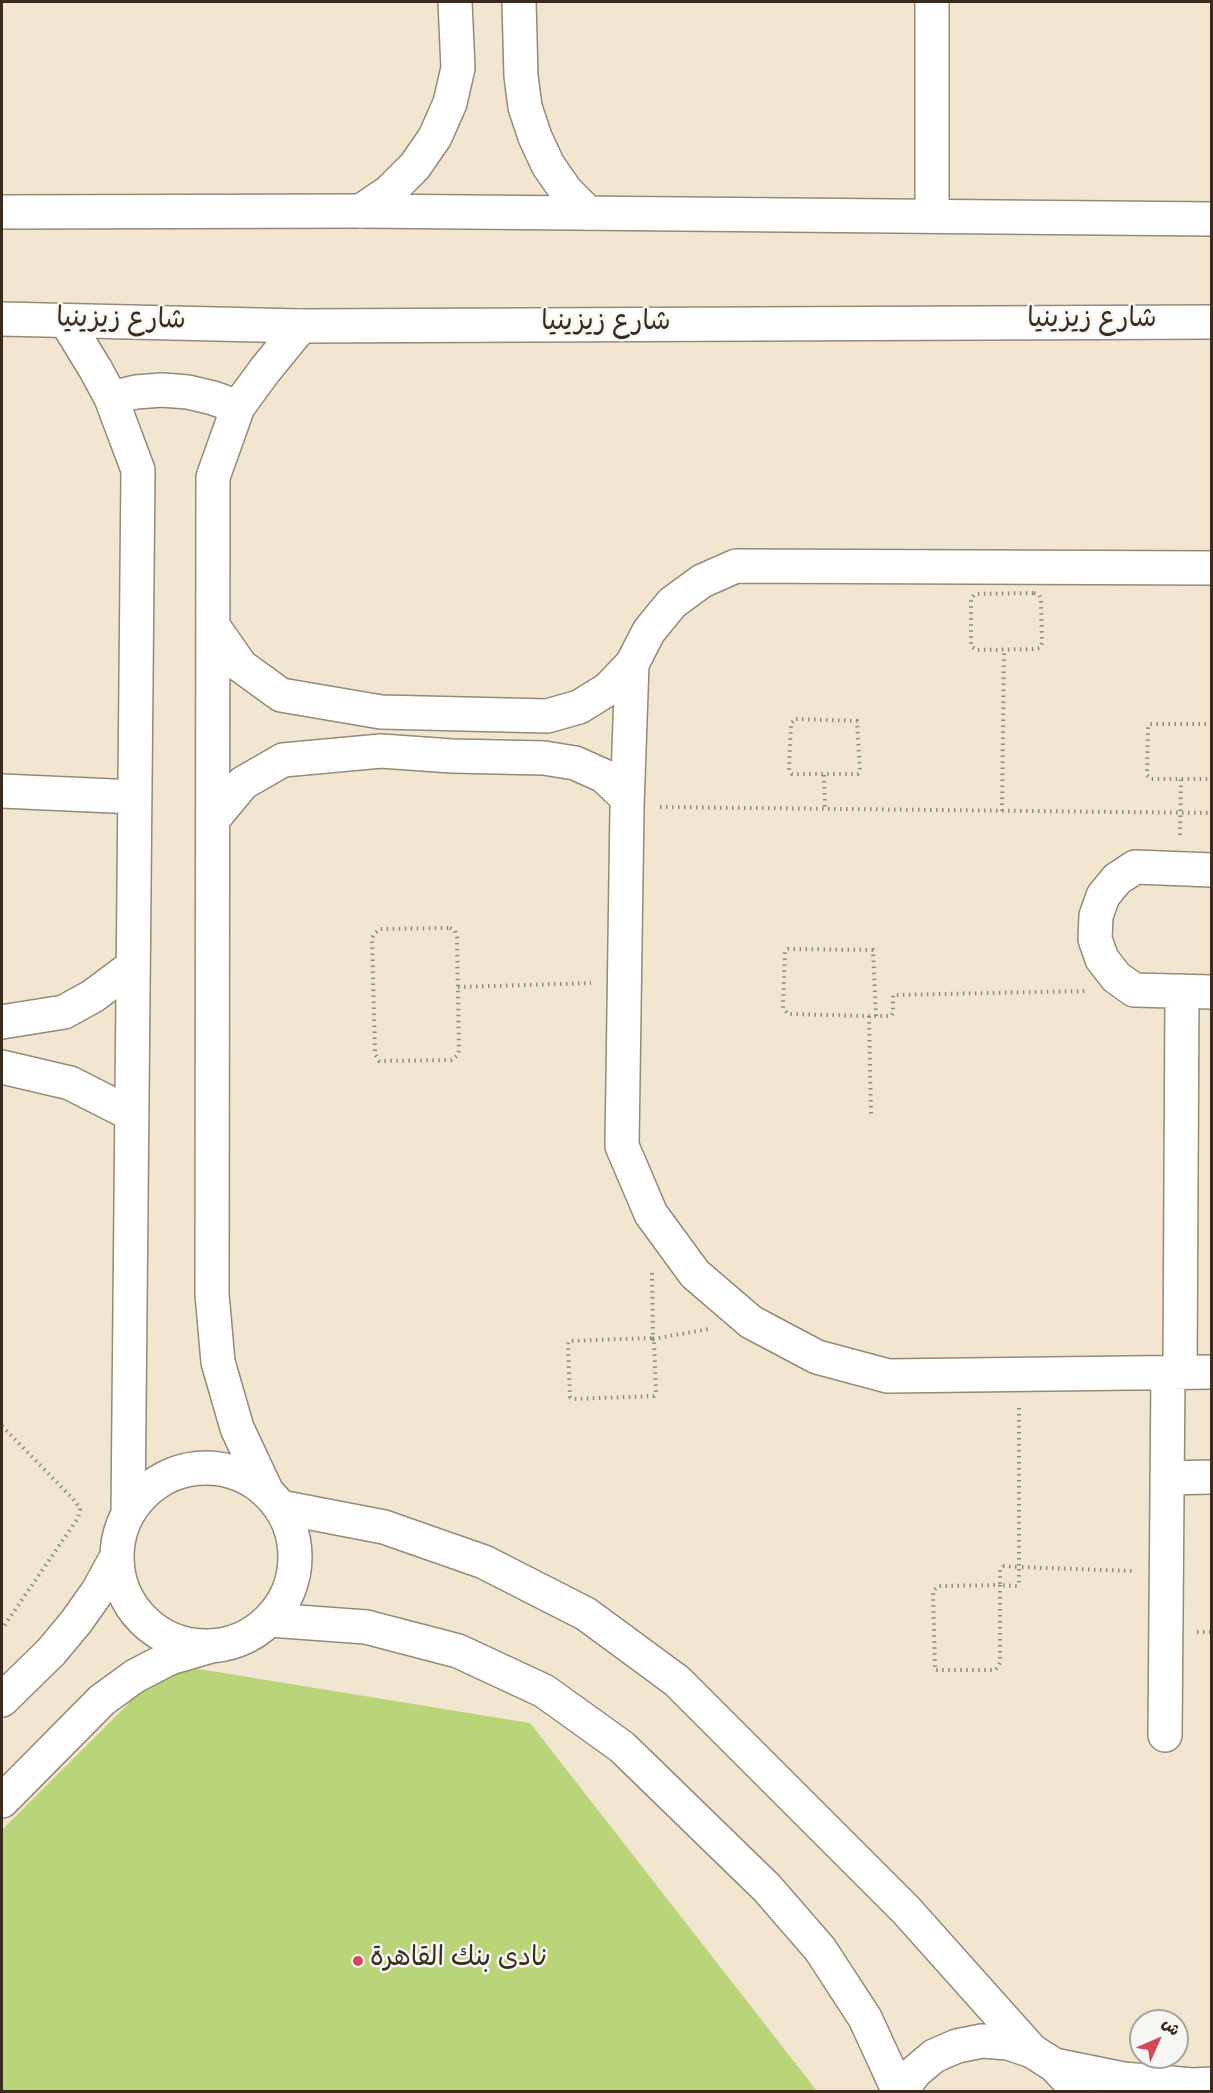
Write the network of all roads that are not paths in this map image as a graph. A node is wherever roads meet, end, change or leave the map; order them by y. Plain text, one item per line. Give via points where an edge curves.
1 (455, 2) edge
2 (519, 2) edge
3 (932, 2) edge
4 (361, 211) junction
5 (2, 212) edge
6 (588, 213) junction
7 (932, 216) junction
8 (1212, 219) edge
9 (2, 319) edge
10 (66, 321) junction
11 (1212, 322) edge
12 (301, 326) junction
13 (111, 398) junction
14 (238, 407) junction
15 (1212, 568) edge
16 (213, 626) junction
17 (632, 664) junction
18 (454, 714) junction
19 (452, 756) junction
20 (2, 791) edge
21 (135, 797) junction
22 (627, 803) junction
23 (214, 818) junction
24 (1212, 870) edge
25 (133, 966) junction
26 (1197, 991) edge
27 (2, 1022) edge
28 (2, 1067) edge
29 (131, 1114) junction
30 (1187, 1372) edge
31 (1212, 1477) edge
32 (1167, 1478) junction
33 (273, 1499) junction
34 (128, 1514) junction
35 (116, 1558) junction
36 (270, 1620) junction
37 (209, 1647) junction
38 (2, 1700) edge
39 (1164, 1735) dead end
40 (2, 1801) edge
41 (1043, 2058) junction
42 (1212, 2084) edge
43 (899, 2091) edge
44 (1076, 2091) edge

1 - 4 street via 458,68 450,103 435,137 415,166 389,192
2 - 6 street via 525,107 548,165
3 - 7 street
4 - 5 street
4 - 6 street
6 - 7 street
7 - 8 street
9 - 10 street, شارع زيزينيا
10 - 12 street, شارع زيزينيا
10 - 13 street
11 - 12 street, شارع زيزينيا
12 - 14 street
13 - 14 street via 162,390 188,392
13 - 21 street via 138,470
14 - 16 street via 213,477
15 - 17 street via 736,566 702,581 672,603 649,631
16 - 18 street via 241,666 281,695 381,712
16 - 23 street
17 - 18 street via 608,689 579,707 547,716
17 - 22 street
18 - 19 street
19 - 22 street via 544,758 575,763 604,776
19 - 23 street via 381,751 283,760 243,783
20 - 21 street
21 - 25 street
22 - 30 street via 622,1146 651,1214 695,1274 751,1323 816,1357 888,1376
23 - 33 street via 212,1294 218,1362 237,1428
24 - 26 street via 1136,867 1117,879 1103,896 1096,916 1095,939 1102,959 1116,977 1134,990
25 - 27 street via 64,1012
25 - 29 street
26 - 30 street
28 - 29 street via 70,1083
29 - 34 street
30 - 32 street
31 - 32 street
32 - 39 street
33 - 34 street via 247,1478 202,1467 180,1471 159,1481 141,1495
33 - 36 street via 290,1525 296,1565 292,1586
33 - 41 street via 384,1527 484,1562 585,1614 677,1681 906,1910
34 - 35 street via 119,1535
35 - 37 street via 129,1603 144,1622 164,1636
35 - 38 street via 76,1622
36 - 37 street via 231,1644
36 - 43 street via 366,1627 458,1651 544,1691 622,1747 767,1888 820,1949 865,2018
37 - 40 street via 170,1658 126,1682 102,1700
41 - 42 street via 1122,2079
41 - 43 street via 1008,2043 982,2041 957,2046 934,2056
41 - 44 street

